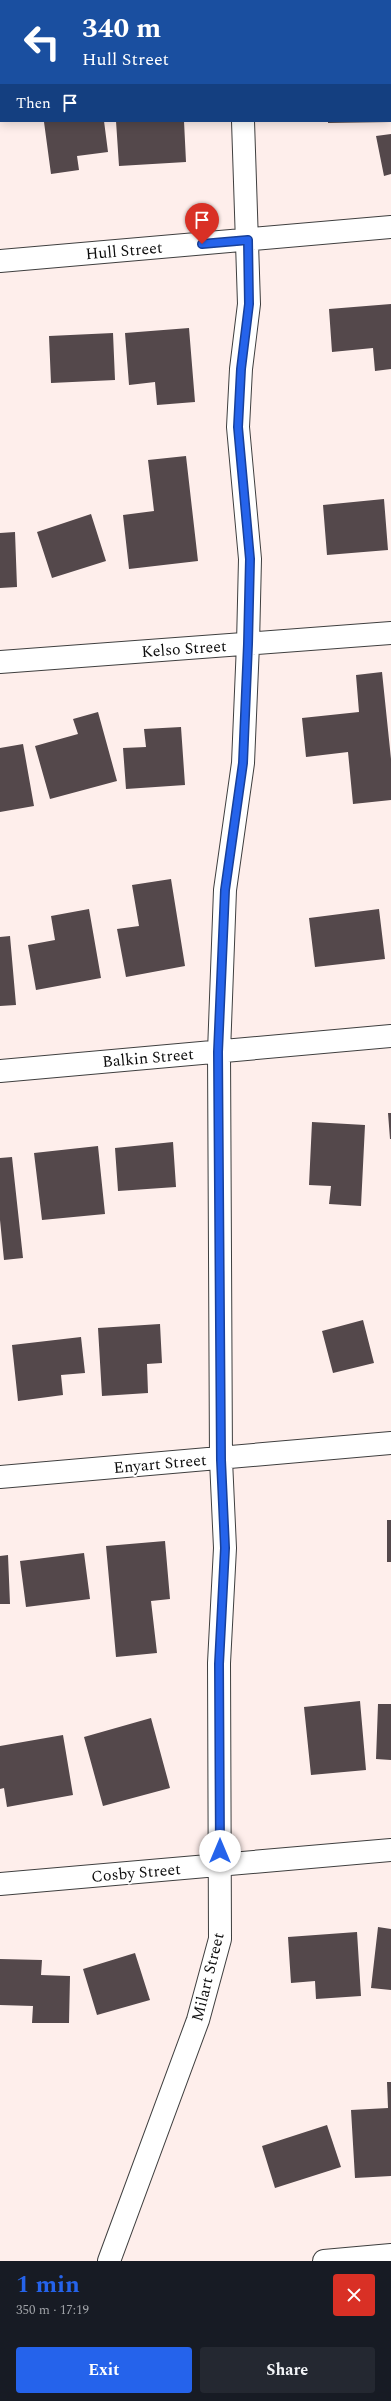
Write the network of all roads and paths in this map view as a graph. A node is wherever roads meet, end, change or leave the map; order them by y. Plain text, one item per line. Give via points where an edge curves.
1 (243, 122) edge
2 (391, 227) edge
3 (248, 240) junction
4 (0, 261) edge
5 (391, 633) edge
6 (248, 644) junction
7 (0, 662) edge
8 (391, 1036) edge
9 (218, 1052) junction
10 (0, 1071) edge
11 (391, 1443) edge
12 (221, 1460) junction
13 (0, 1477) edge
14 (391, 1850) edge
15 (221, 1866) junction
16 (0, 1884) edge
17 (391, 2255) edge
18 (109, 2261) edge
19 (324, 2261) edge

1 - 3 street, Milart Street
2 - 3 street, Hull Street
3 - 4 street, Hull Street
3 - 6 street, Milart Street via 249,304 241,369 238,427 250,559
5 - 6 street, Kelso Street
6 - 7 street, Kelso Street
6 - 9 street, Milart Street via 243,763 225,890
8 - 9 street, Balkin Street
9 - 10 street, Balkin Street
9 - 12 street, Milart Street
11 - 12 street, Enyart Street
12 - 13 street, Enyart Street
12 - 15 street, Milart Street via 225,1548 219,1664
14 - 15 street, Cosby Street
15 - 16 street, Cosby Street
15 - 18 street, Milart Street via 220,1939 210,1985
17 - 19 street

